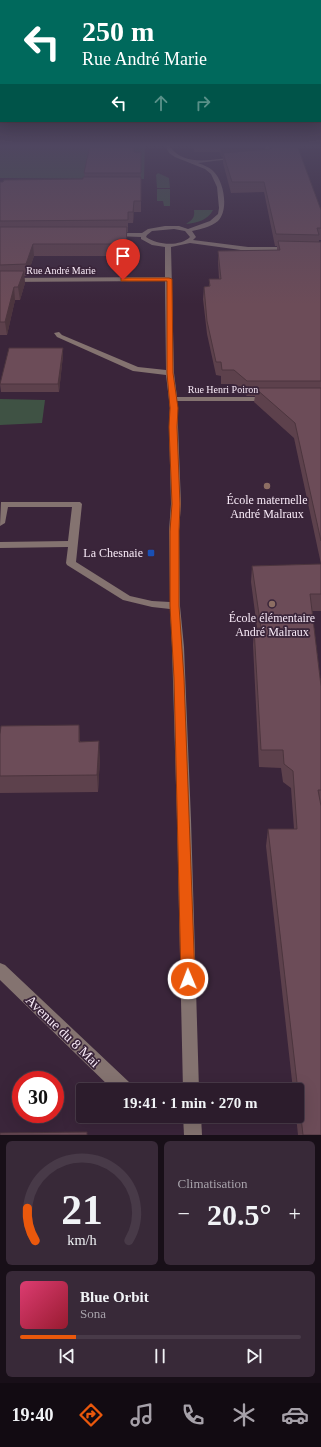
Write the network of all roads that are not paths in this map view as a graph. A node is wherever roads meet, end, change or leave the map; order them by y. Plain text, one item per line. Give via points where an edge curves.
1 (221, 198) edge
2 (187, 231) junction
3 (105, 234) edge
4 (143, 235) junction
5 (190, 241) junction
6 (168, 245) junction
7 (298, 250) edge
8 (169, 279) junction
9 (0, 280) edge
10 (58, 333) dead end
11 (170, 373) junction
12 (173, 399) junction
13 (273, 399) edge
14 (0, 523) edge
15 (73, 544) junction
16 (0, 545) edge
17 (175, 606) junction
18 (0, 970) edge
19 (118, 1083) edge
20 (191, 1083) edge
21 (192, 1123) edge
22 (193, 1135) edge

1 - 2 street via 223,208 220,216 204,226
2 - 4 street via 161,228 150,230
2 - 5 street via 193,236
3 - 4 street
4 - 6 street via 150,243
5 - 6 street
5 - 7 street via 248,249
6 - 8 street
8 - 9 street, Rue André Marie
8 - 11 street
10 - 11 street via 59,336 136,369
11 - 12 street
12 - 13 street, Rue Henri Poiron
12 - 17 street
14 - 15 street via 4,504 77,504
15 - 16 street
15 - 17 street via 71,563 127,598
17 - 20 street
18 - 19 street, Avenue du 8 Mai
21 - 22 street

